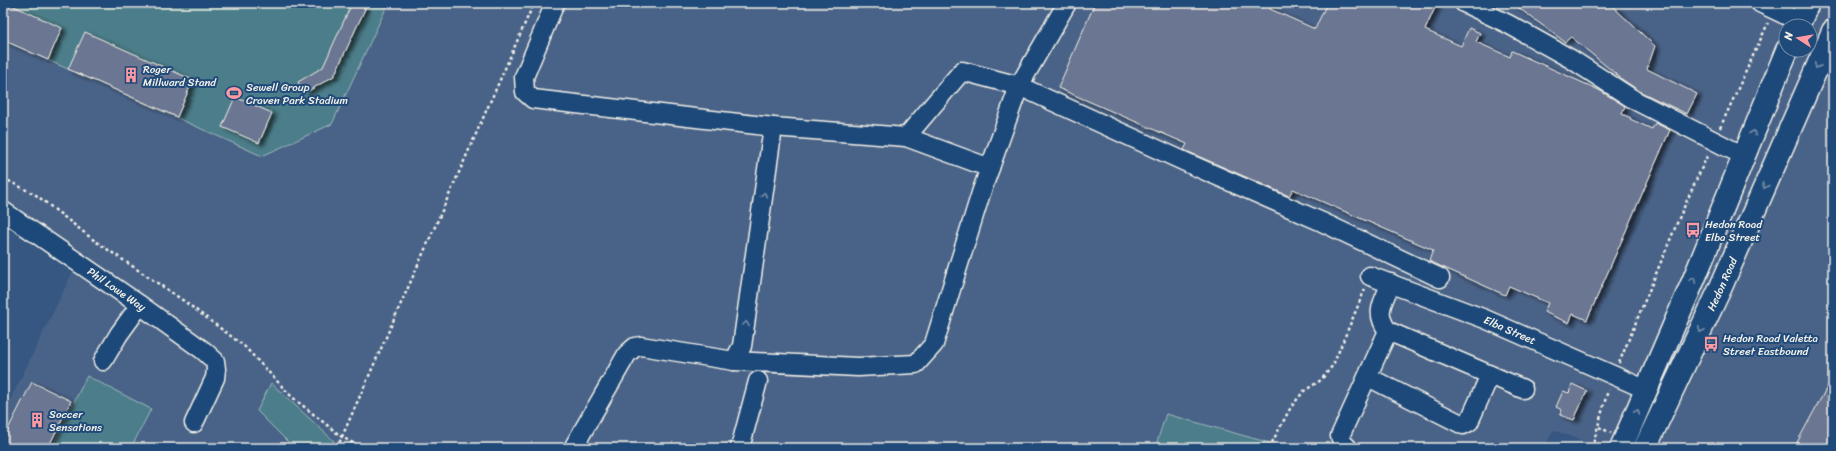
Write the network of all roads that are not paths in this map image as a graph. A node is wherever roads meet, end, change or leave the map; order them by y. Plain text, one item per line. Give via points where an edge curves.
1 (555, 3) edge
2 (1067, 3) edge
3 (1464, 3) edge
4 (1767, 7) edge
5 (1802, 17) edge
6 (1833, 31) edge
7 (1784, 58) edge
8 (1019, 86) junction
9 (773, 127) junction
10 (906, 137) junction
11 (1744, 156) junction
12 (990, 168) junction
13 (3, 211) edge
14 (1370, 276) road end
15 (1440, 278) dead end
16 (1391, 283) junction
17 (140, 305) junction
18 (1388, 331) junction
19 (734, 360) junction
20 (103, 361) dead end
21 (1490, 375) junction
22 (1368, 378) junction
23 (758, 381) dead end
24 (1523, 389) dead end
25 (1647, 390) junction
26 (194, 423) dead end
27 (573, 448) edge
28 (740, 448) edge
29 (1348, 448) edge
30 (1621, 448) edge
31 (1645, 448) edge

1 - 9 street via 524,77 525,92 533,99
2 - 8 street
3 - 11 street via 1571,59 1636,101
4 - 5 street
6 -> 31 highway, Hedon Road via 1720,289
11 -> 7 highway
8 - 10 street via 962,71
8 - 12 street
8 - 15 street
9 - 10 street
19 -> 9 street via 742,346
10 - 12 street
25 -> 11 highway
12 - 19 street via 934,344 916,364 858,368
13 - 17 street, Phil Lowe Way
14 - 16 street, Elba Street
16 - 18 street via 1380,309 1381,322
16 - 25 street, Elba Street via 1485,319
17 - 20 street via 118,334
17 - 26 street, Phil Lowe Way via 215,361 215,378
18 - 21 street
18 - 22 street
19 - 27 street via 635,347 627,354
21 - 22 street via 1469,422 1463,425
21 - 24 street
22 - 29 street via 1340,436
23 - 28 street
30 -> 25 highway

